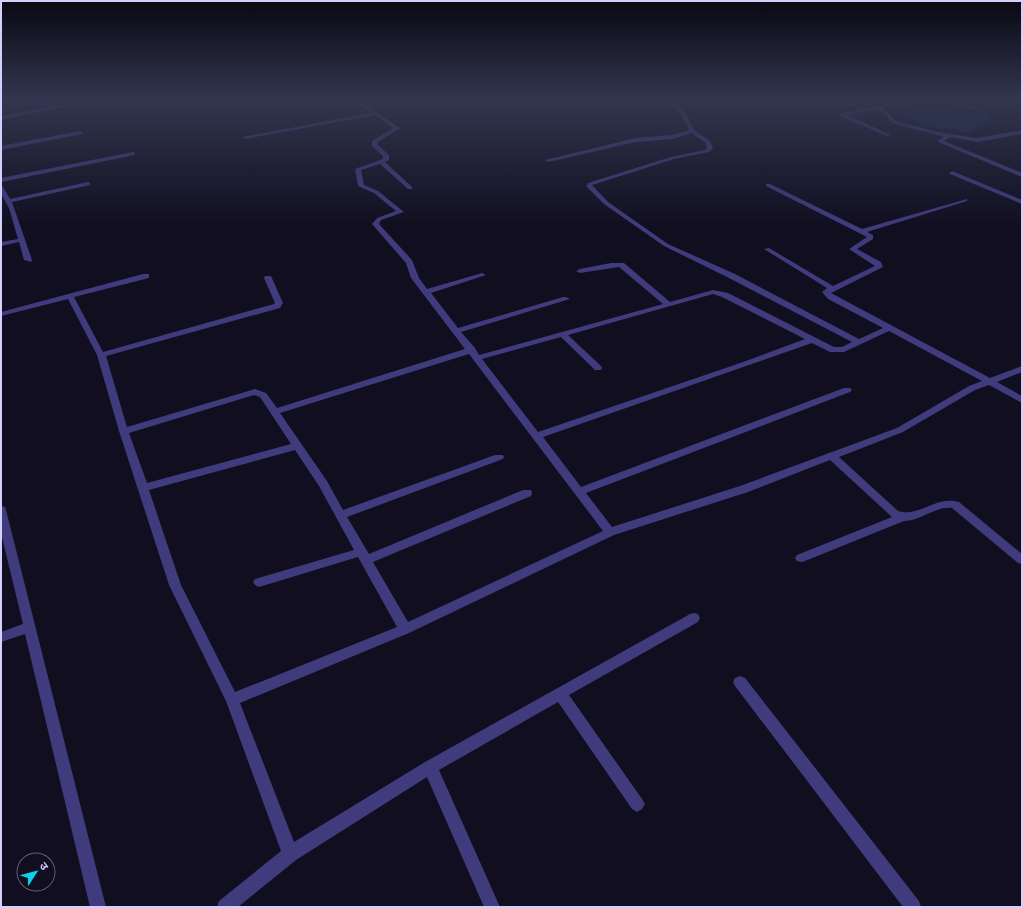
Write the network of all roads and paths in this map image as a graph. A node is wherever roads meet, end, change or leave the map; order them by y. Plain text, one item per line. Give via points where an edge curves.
1 (41, 140) edge
2 (376, 140) edge
3 (634, 140) edge
4 (706, 140) edge
5 (941, 140) edge
6 (1, 148) edge
7 (133, 154) dead end
8 (548, 160) dead end
9 (381, 162) junction
10 (1022, 165) edge
11 (1007, 169) junction
12 (952, 173) dead end
13 (1022, 175) edge
14 (1, 180) edge
15 (88, 184) dead end
16 (768, 185) dead end
17 (1, 188) edge
18 (410, 188) dead end
19 (965, 200) dead end
20 (8, 201) junction
21 (1022, 202) edge
22 (862, 231) junction
23 (21, 240) junction
24 (1, 244) edge
25 (767, 249) dead end
26 (28, 260) dead end
27 (580, 271) dead end
28 (482, 274) dead end
29 (146, 276) dead end
30 (268, 278) dead end
31 (832, 288) junction
32 (426, 292) junction
33 (70, 296) junction
34 (566, 299) dead end
35 (668, 304) junction
36 (1, 314) edge
37 (889, 328) junction
38 (457, 331) junction
39 (562, 334) junction
40 (811, 340) junction
41 (859, 342) junction
42 (474, 354) junction
43 (101, 355) junction
44 (598, 368) dead end
45 (1022, 369) edge
46 (989, 381) junction
47 (847, 390) dead end
48 (1022, 400) edge
49 (274, 412) junction
50 (124, 431) junction
51 (536, 436) junction
52 (296, 446) junction
53 (832, 456) junction
54 (499, 457) dead end
55 (143, 488) junction
56 (578, 492) junction
57 (528, 493) dead end
58 (1, 510) edge
59 (340, 515) junction
60 (901, 517) junction
61 (610, 532) junction
62 (364, 556) junction
63 (801, 558) dead end
64 (1022, 560) edge
65 (259, 582) dead end
66 (694, 618) dead end
67 (28, 627) junction
68 (405, 629) junction
69 (1, 638) edge
70 (740, 682) dead end
71 (560, 693) junction
72 (232, 700) junction
73 (430, 767) junction
74 (637, 804) dead end
75 (290, 854) junction
76 (98, 907) edge
77 (225, 907) edge
78 (492, 907) edge
79 (913, 907) edge

1 - 6 street
2 - 9 street via 375,146 387,157
3 - 8 street
4 - 41 street via 710,148 707,151 673,158 589,186 606,203 666,245
5 - 11 street
7 - 14 street
9 - 18 street
9 - 32 street via 360,167 360,184 376,192 400,211 376,220 375,224 409,262 415,278
10 - 11 street
11 - 13 street
12 - 21 street
15 - 20 street
16 - 22 street
17 - 20 street
19 - 22 street
20 - 23 street
22 - 31 street via 872,238 852,249 879,267
23 - 24 street
23 - 26 street
25 - 31 street
27 - 35 street via 621,265
28 - 32 street
29 - 33 street
30 - 43 street via 279,303 277,306
31 - 37 street via 826,292 831,297
32 - 38 street
33 - 36 street
33 - 43 street
34 - 38 street
35 - 39 street
35 - 40 street via 707,292 718,292
37 - 41 street
37 - 46 street
38 - 42 street
39 - 42 street
39 - 44 street
40 - 41 street via 833,350 840,350
40 - 51 street
42 - 49 street
42 - 51 street
43 - 50 street
45 - 46 street
46 - 48 street
46 - 53 street via 972,388 900,430
47 - 56 street
49 - 50 street via 263,395 249,393
49 - 52 street
50 - 55 street
51 - 56 street
52 - 55 street
52 - 59 street via 323,484
53 - 60 street via 894,514
53 - 61 street via 744,489
54 - 59 street
55 - 72 street via 175,585
56 - 61 street
57 - 62 street
58 - 67 street
59 - 62 street
60 - 63 street
60 - 64 street via 910,518 942,503 955,505
61 - 68 street
62 - 65 street
62 - 68 street
66 - 71 street
67 - 69 street
67 - 76 street
68 - 72 street
70 - 79 street
71 - 73 street
71 - 74 street
72 - 75 street
73 - 75 street
73 - 78 street
75 - 77 street

